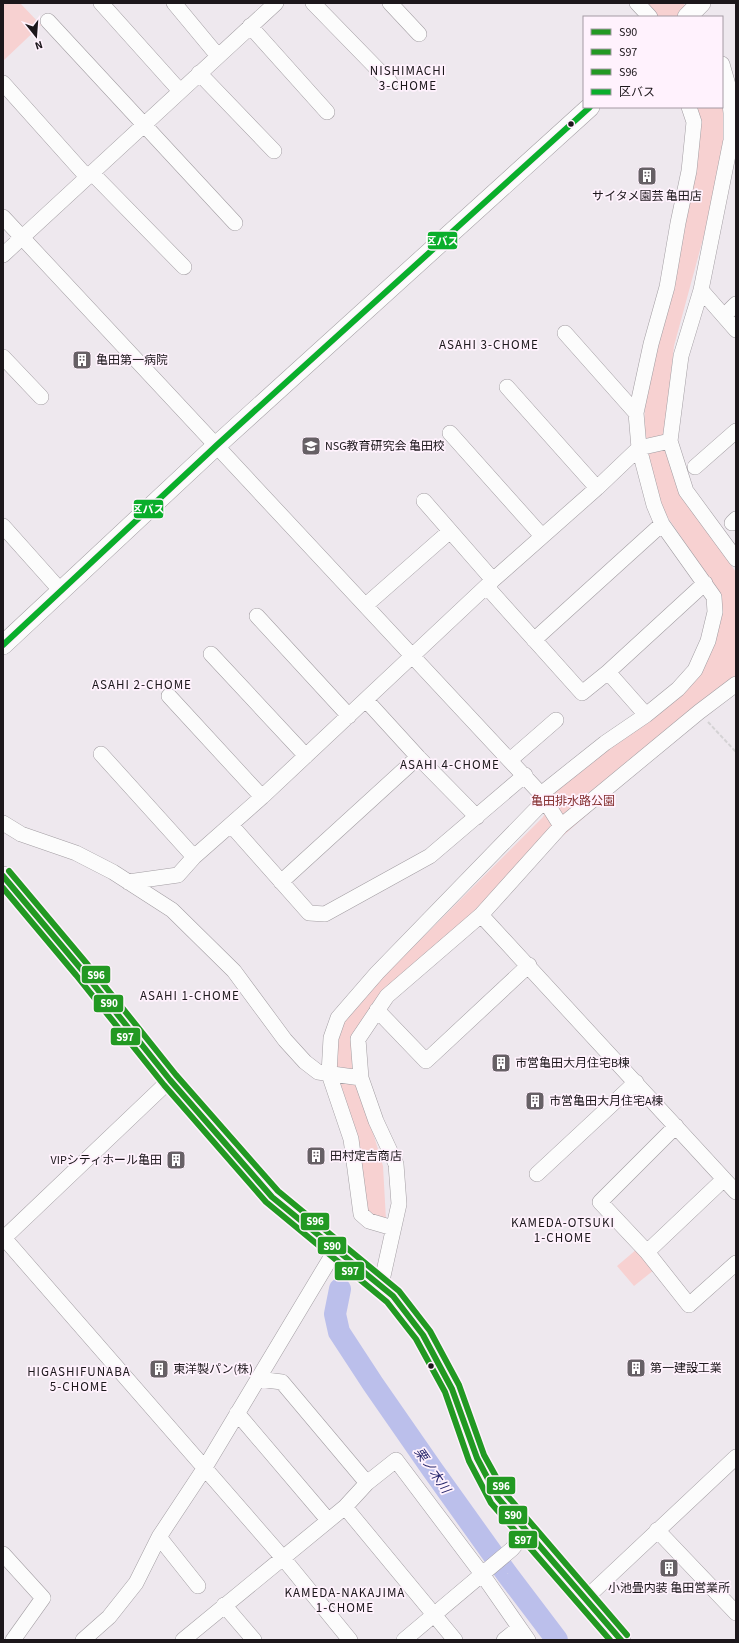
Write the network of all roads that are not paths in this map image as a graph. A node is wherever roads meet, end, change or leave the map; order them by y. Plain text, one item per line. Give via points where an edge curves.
1 (101, 3) edge
2 (174, 3) edge
3 (313, 3) edge
4 (390, 3) edge
5 (637, 3) edge
6 (270, 5) edge
7 (649, 16) edge
8 (48, 21) dead end
9 (250, 26) junction
10 (419, 34) dead end
11 (218, 56) junction
12 (723, 68) edge
13 (199, 73) junction
14 (390, 82) dead end
15 (3, 83) edge
16 (180, 91) junction
17 (589, 108) edge
18 (690, 108) edge
19 (327, 112) dead end
20 (144, 124) junction
21 (274, 151) dead end
22 (90, 175) junction
23 (3, 217) edge
24 (235, 223) dead end
25 (22, 238) junction
26 (3, 255) edge
27 (184, 267) dead end
28 (701, 290) junction
29 (736, 304) edge
30 (724, 316) junction
31 (736, 330) edge
32 (565, 333) dead end
33 (3, 357) edge
34 (507, 387) dead end
35 (41, 397) dead end
36 (636, 412) junction
37 (736, 431) edge
38 (450, 432) dead end
39 (670, 441) junction
40 (218, 445) junction
41 (639, 448) junction
42 (695, 467) dead end
43 (597, 488) junction
44 (424, 501) dead end
45 (662, 524) junction
46 (3, 526) edge
47 (449, 532) junction
48 (542, 536) junction
49 (736, 559) edge
50 (705, 583) junction
51 (490, 584) junction
52 (61, 591) junction
53 (366, 605) junction
54 (257, 616) dead end
55 (534, 640) junction
56 (3, 645) edge
57 (211, 654) dead end
58 (413, 656) junction
59 (608, 672) junction
60 (736, 684) edge
61 (169, 696) dead end
62 (366, 700) junction
63 (646, 715) junction
64 (349, 716) junction
65 (556, 720) dead end
66 (101, 754) dead end
67 (306, 756) junction
68 (418, 757) junction
69 (510, 760) junction
70 (525, 775) junction
71 (544, 796) junction
72 (262, 797) junction
73 (477, 817) junction
74 (3, 823) edge
75 (231, 825) junction
76 (561, 826) junction
77 (194, 857) junction
78 (3, 876) edge
79 (128, 882) junction
80 (281, 882) junction
81 (481, 915) junction
82 (529, 965) junction
83 (377, 1010) junction
84 (329, 1074) junction
85 (361, 1078) junction
86 (170, 1080) junction
87 (636, 1082) junction
88 (676, 1126) junction
89 (537, 1174) dead end
90 (724, 1179) junction
91 (736, 1192) edge
92 (393, 1228) junction
93 (4, 1238) edge
94 (336, 1249) junction
95 (647, 1252) junction
96 (736, 1263) edge
97 (381, 1285) junction
98 (258, 1379) junction
99 (237, 1413) junction
100 (736, 1457) edge
101 (204, 1469) junction
102 (368, 1484) junction
103 (345, 1507) junction
104 (328, 1520) junction
105 (657, 1530) junction
106 (526, 1532) junction
107 (159, 1537) junction
108 (3, 1554) edge
109 (283, 1558) junction
110 (486, 1570) junction
111 (198, 1586) dead end
112 (586, 1598) junction
113 (224, 1606) junction
114 (736, 1613) edge
115 (434, 1616) junction
116 (519, 1628) junction
117 (12, 1640) edge
118 (83, 1640) edge
119 (183, 1640) edge
120 (254, 1640) edge
121 (350, 1640) edge
122 (404, 1640) edge
123 (455, 1640) edge
124 (504, 1640) edge
125 (528, 1640) edge
126 (621, 1640) edge

1 - 16 street
2 - 11 street
3 - 14 street
4 - 10 street
5 - 7 street
6 - 9 street
8 - 20 street
9 - 11 street
9 - 19 street
11 - 13 street
12 - 28 street via 728,85 731,140
13 - 16 street
13 - 21 street
15 - 22 street
16 - 20 street
17 - 40 main road
18 - 36 street via 694,122 689,171 667,287
20 - 22 street
20 - 24 street
22 - 25 street
22 - 27 street
23 - 25 street
25 - 26 street
25 - 40 street
28 - 30 street
28 - 39 street via 681,356
29 - 30 street
30 - 31 street
32 - 36 street
33 - 35 street
34 - 43 street
36 - 41 street
37 - 42 street
38 - 48 street
39 - 41 street
39 - 49 street via 686,492
40 - 52 main road
40 - 53 street
41 - 43 street
41 - 45 street via 654,505
43 - 48 street
44 - 47 street
45 - 50 street
45 - 55 street
46 - 52 street
47 - 51 street
47 - 53 street
48 - 51 street
50 - 59 street
50 - 63 street via 714,597 715,612 708,642 695,670 678,689
51 - 55 street
51 - 58 street
52 - 56 main road
53 - 58 street
54 - 64 street
55 - 59 street via 582,693
57 - 67 street
58 - 62 street
58 - 69 street
59 - 63 street
60 - 76 street
61 - 72 street
62 - 64 street
62 - 68 street
63 - 71 street via 605,743
64 - 67 street
65 - 69 street
66 - 77 street
67 - 72 street
68 - 73 street
68 - 80 street
69 - 70 street
70 - 71 street
70 - 73 street
71 - 76 street
71 - 84 street via 377,973 338,1018 331,1038
72 - 75 street
73 - 80 street via 430,856 325,914 309,913
74 - 79 street via 21,834 76,853
75 - 77 street
75 - 80 street
76 - 81 street
77 - 79 street via 178,875
78 - 86 main road
79 - 84 street via 172,910 234,970 285,1040 305,1062 318,1072
81 - 82 street
81 - 83 street via 387,996
82 - 83 street via 426,1061
82 - 87 street
83 - 85 street via 358,1038
84 - 85 street
84 - 92 street via 351,1140 361,1214 369,1221
85 - 92 street via 376,1121 396,1164 399,1204
86 - 93 street
86 - 94 main road via 272,1197
87 - 88 street
87 - 89 street
88 - 90 street
88 - 95 street via 600,1202
90 - 91 street
90 - 95 street
92 - 97 street
93 - 101 street
94 - 97 main road
94 - 98 street
95 - 96 street via 690,1305
97 - 106 main road via 393,1296 423,1335 452,1389 478,1458 495,1492
98 - 99 street
98 - 102 street via 282,1382
99 - 101 street
99 - 104 street
100 - 105 street
101 - 107 street
101 - 109 street
102 - 103 street
102 - 110 street via 396,1460
103 - 104 street
103 - 115 street
104 - 109 street
105 - 112 street
105 - 114 street
106 - 110 street via 512,1549
106 - 112 main road
107 - 111 street
107 - 118 street via 136,1583 109,1617
108 - 117 street via 43,1598
109 - 113 street
109 - 121 street
110 - 115 street
110 - 116 street
112 - 126 main road
113 - 119 street
113 - 120 street
115 - 122 street
115 - 123 street
116 - 124 street
116 - 125 street

